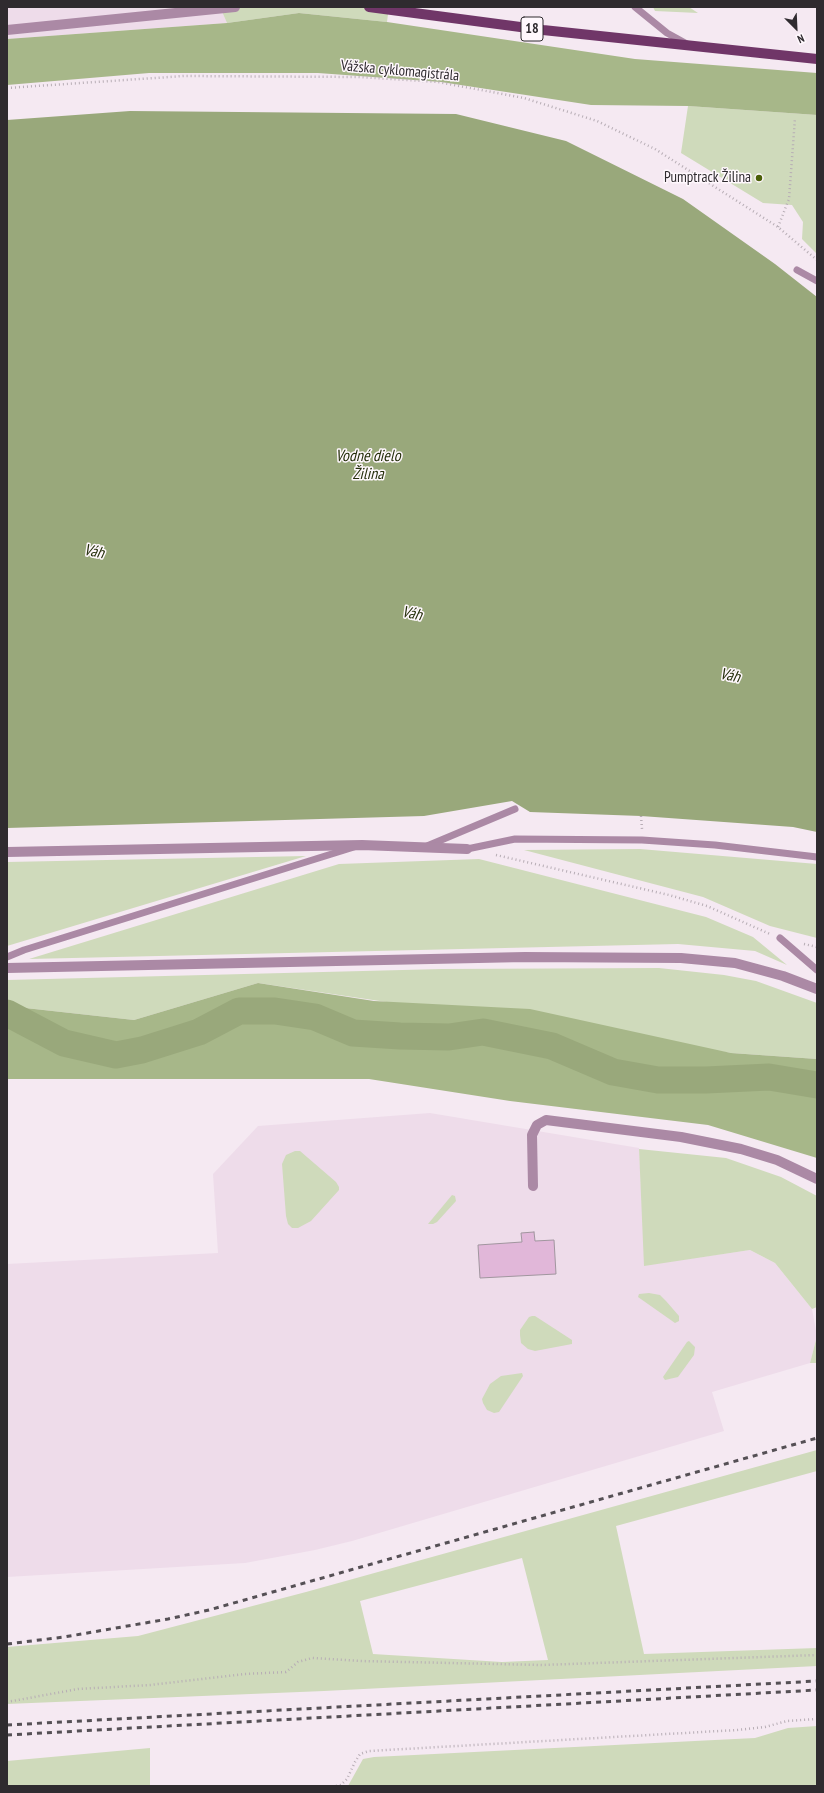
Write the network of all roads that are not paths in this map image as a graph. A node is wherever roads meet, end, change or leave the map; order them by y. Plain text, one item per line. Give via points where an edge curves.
1 (147, 7) edge
2 (235, 7) edge
3 (371, 7) edge
4 (635, 7) edge
5 (413, 10) edge
6 (137, 18) junction
7 (7, 30) edge
8 (693, 47) junction
9 (817, 59) edge
10 (797, 270) dead end
11 (817, 281) edge
12 (515, 809) dead end
13 (362, 845) junction
14 (427, 846) junction
15 (467, 849) joint
16 (7, 852) edge
17 (817, 857) edge
18 (780, 938) road end
19 (7, 957) edge
20 (7, 968) edge
21 (817, 970) edge
22 (817, 990) edge
23 (817, 1179) edge
24 (533, 1186) dead end

1 - 6 street
2 - 6 street
3 - 5 main road, 18
4 - 8 lane via 667,33
5 - 8 main road, 18
6 - 7 street
8 - 9 main road, 18
10 - 11 lane
12 - 14 lane
13 - 14 street
13 - 16 street
13 - 19 lane
14 - 15 street
15 - 17 lane via 515,839 642,840
18 - 21 lane
20 - 22 street via 525,957 681,958 741,964 783,976
23 - 24 street via 777,1160 741,1149 681,1137 546,1120 537,1125 532,1135

